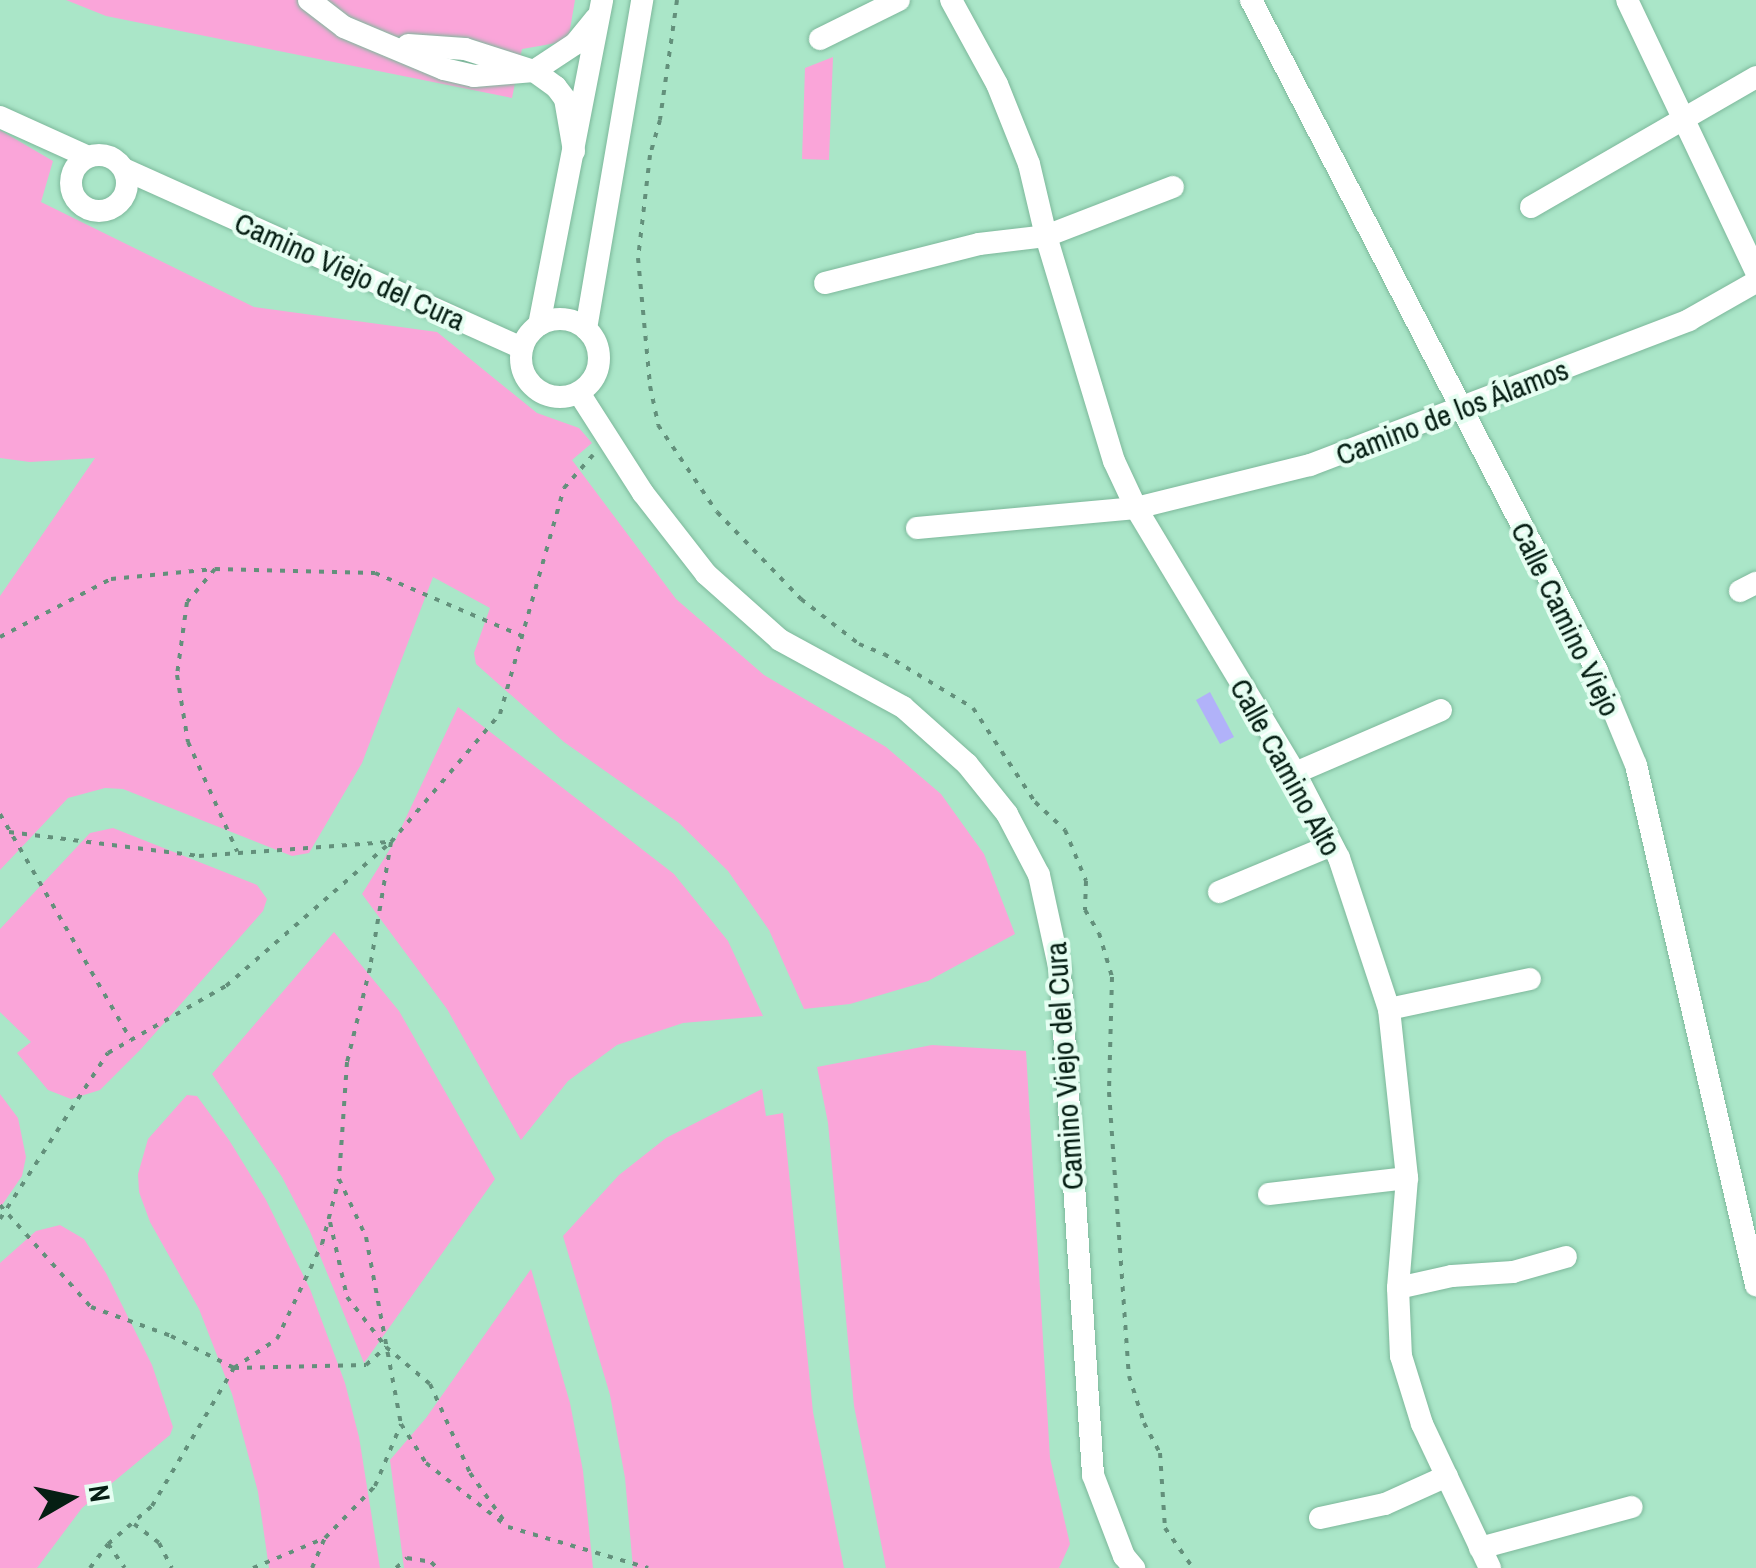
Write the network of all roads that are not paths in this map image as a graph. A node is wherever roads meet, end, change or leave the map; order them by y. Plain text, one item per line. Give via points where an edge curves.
1 (309, 0) edge
2 (642, 0) edge
3 (900, 0) edge
4 (950, 0) edge
5 (1251, 0) edge
6 (1627, 0) edge
7 (601, 7) edge
8 (820, 39) dead end
9 (534, 71) junction
10 (1756, 77) edge
11 (587, 80) junction
12 (1685, 115) junction
13 (0, 117) edge
14 (620, 132) junction
15 (574, 152) junction
16 (79, 163) junction
17 (126, 170) junction
18 (1173, 187) dead end
19 (178, 194) junction
20 (116, 206) junction
21 (1531, 207) dead end
22 (1046, 236) junction
23 (1756, 272) edge
24 (1756, 282) edge
25 (825, 283) dead end
26 (540, 325) junction
27 (586, 329) junction
28 (522, 348) junction
29 (579, 393) junction
30 (1460, 411) junction
31 (1136, 508) junction
32 (918, 528) dead end
33 (1441, 710) dead end
34 (1295, 774) junction
35 (1332, 845) junction
36 (1219, 892) dead end
37 (1530, 979) dead end
38 (1389, 1009) junction
39 (1407, 1178) junction
40 (1269, 1194) dead end
41 (1566, 1257) dead end
42 (1756, 1285) edge
43 (1398, 1288) junction
44 (1447, 1476) junction
45 (1632, 1507) dead end
46 (1320, 1518) dead end
47 (1485, 1558) edge
48 (1134, 1568) edge

1 - 9 street via 344,27 394,44 465,49
2 - 14 street
3 - 8 street
4 - 22 street, Calle Camino Alto via 997,84 1030,164
5 - 30 street, Calle Camino Viejo
6 - 12 street
7 - 9 street via 575,44
7 - 11 street
9 - 11 street
9 - 15 street via 565,99
10 - 12 street
11 - 14 street via 609,88
11 - 15 street
12 - 21 street
12 - 23 street
13 - 16 street
14 - 27 street
15 - 26 street
16 - 17 street via 110,156
16 - 20 street via 70,189 80,206 99,212
17 - 19 street, Camino Viejo del Cura
17 - 20 street via 127,188
18 - 22 street
19 - 20 street via 147,194
19 - 28 street, Camino Viejo del Cura
22 - 25 street via 979,244
22 - 31 street, Calle Camino Alto via 1114,461
24 - 30 street, Camino de los Álamos via 1689,320
26 - 27 street via 572,320
26 - 28 street
27 - 29 street via 595,341 598,370
28 - 29 street via 526,378 536,389 549,396
29 - 48 street, Camino Viejo del Cura via 706,574 780,640 902,707 967,764 1007,814 1039,875 1060,971 1093,1475
30 - 31 street, Camino de los Álamos via 1310,466
30 - 42 street, Calle Camino Viejo via 1597,671 1636,765
31 - 32 street, Camino de los Álamos
31 - 34 street, Calle Camino Alto
33 - 34 street
34 - 35 street, Calle Camino Alto
35 - 36 street
35 - 38 street, Calle Camino Alto
37 - 38 street
38 - 39 street, Calle Camino Alto
39 - 40 street
39 - 43 street, Calle Camino Alto
41 - 43 street via 1514,1272
43 - 44 street, Calle Camino Alto via 1401,1356
44 - 46 street via 1385,1504
44 - 47 street, Calle Camino Alto
45 - 47 street

